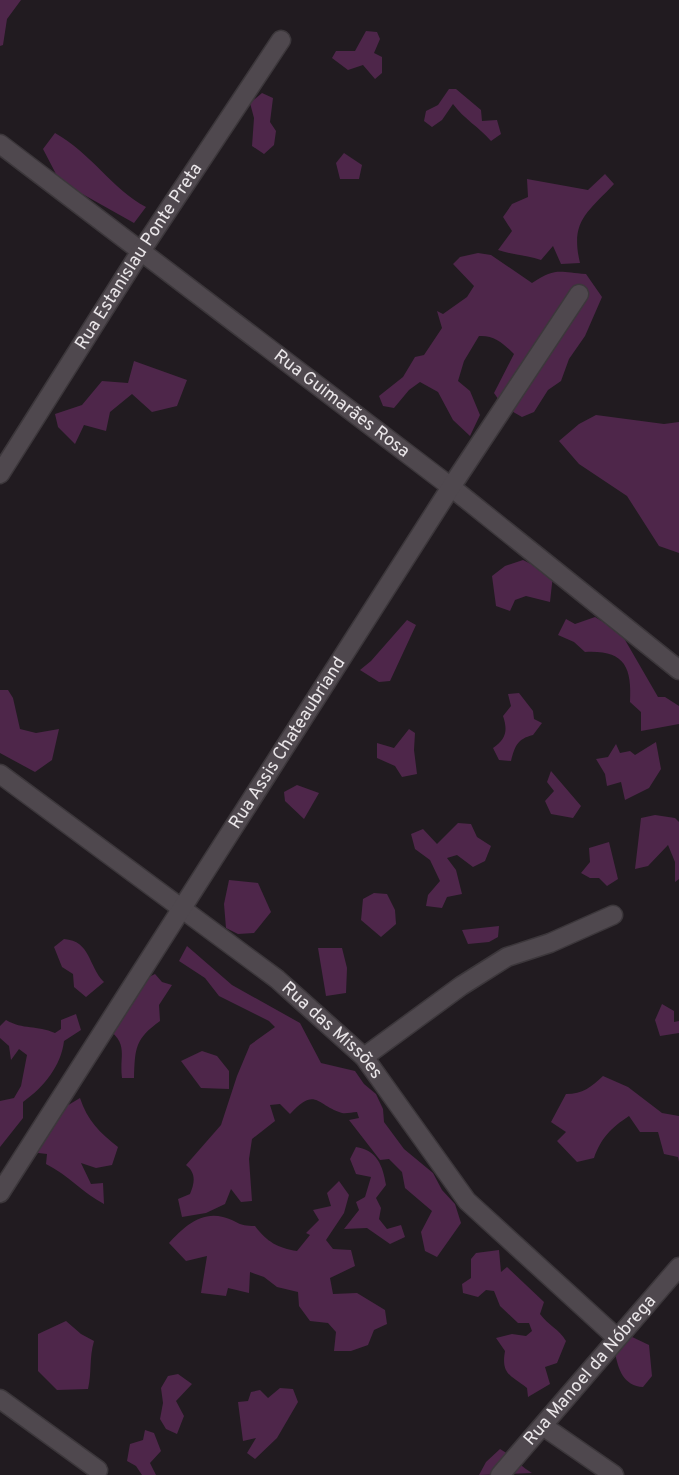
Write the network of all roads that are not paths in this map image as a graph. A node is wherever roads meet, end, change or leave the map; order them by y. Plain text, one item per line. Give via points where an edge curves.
1 (281, 40) dead end
2 (0, 144) edge
3 (141, 251) junction
4 (579, 294) dead end
5 (0, 474) edge
6 (451, 487) junction
7 (679, 670) edge
8 (0, 774) edge
9 (183, 909) junction
10 (613, 915) dead end
11 (364, 1058) junction
12 (0, 1193) edge
13 (679, 1267) edge
14 (617, 1338) junction
15 (0, 1399) edge
16 (543, 1426) junction
17 (98, 1470) dead end
18 (500, 1475) edge
19 (614, 1475) edge

1 - 3 street, Rua Estanislau Ponte Preta
2 - 3 street, Rua Guimarães Rosa
3 - 5 street, Rua Estanislau Ponte Preta
3 - 6 street, Rua Guimarães Rosa
4 - 6 street, Rua Assis Chateaubriand
6 - 7 street, Rua Guimarães Rosa
6 - 9 street, Rua Assis Chateaubriand
8 - 9 street, Rua das Missões
9 - 11 street, Rua das Missões via 277,979
9 - 12 street, Rua Assis Chateaubriand
10 - 11 street via 507,957
11 - 14 street, Rua das Missões via 466,1201
13 - 14 street, Rua Manoel da Nóbrega
14 - 16 street, Rua Manoel da Nóbrega
15 - 17 street
16 - 18 street, Rua Manoel da Nóbrega
16 - 19 street

